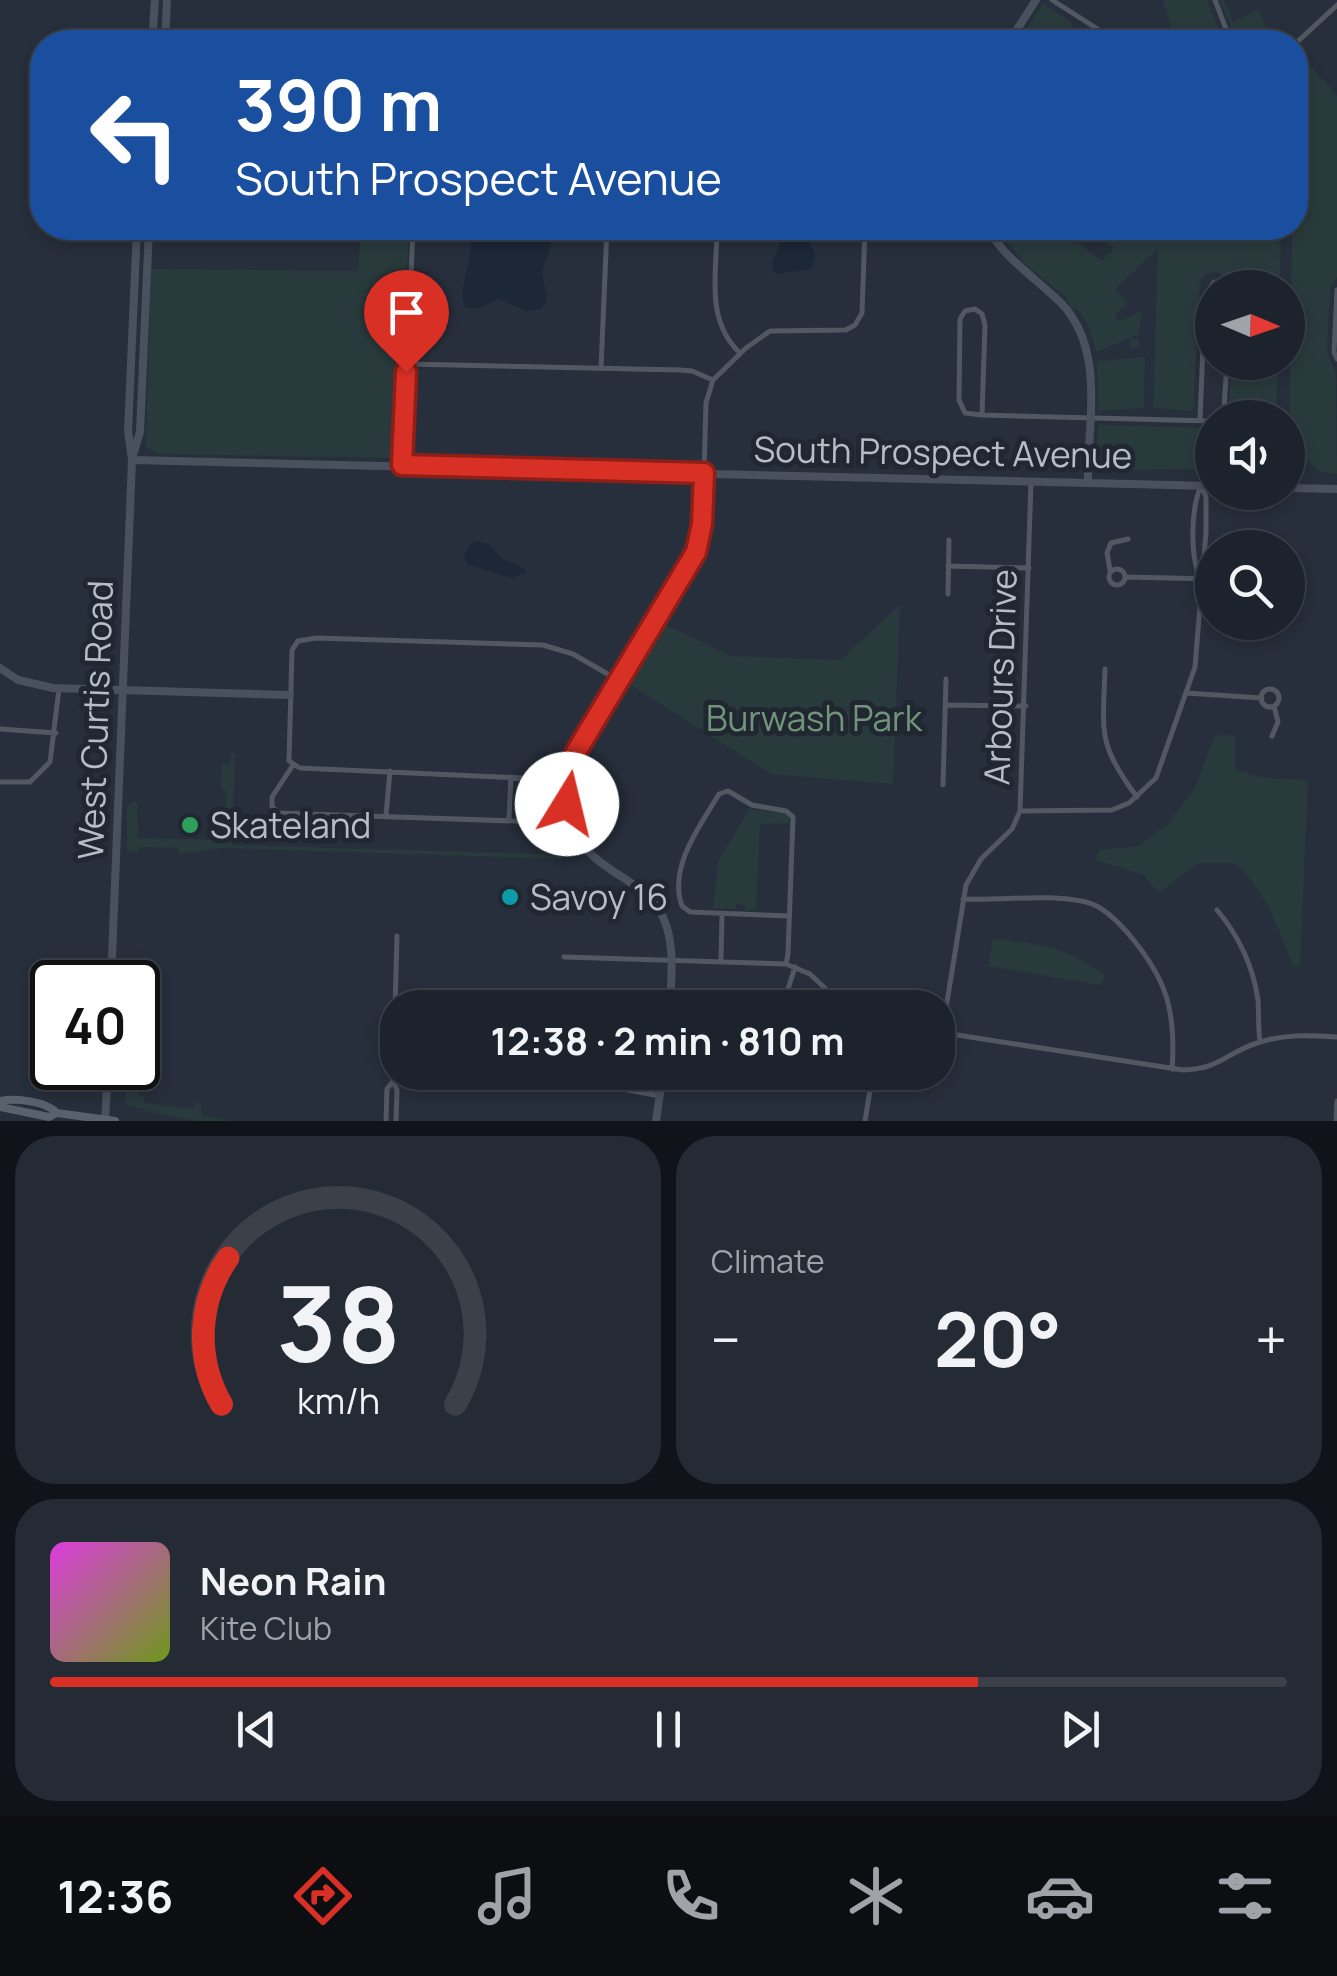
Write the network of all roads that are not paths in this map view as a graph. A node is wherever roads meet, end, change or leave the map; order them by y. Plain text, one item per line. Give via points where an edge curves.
1 (155, 0) edge
2 (167, 0) edge
3 (1036, 0) edge
4 (1052, 0) edge
5 (1215, 0) edge
6 (1337, 6) edge
7 (1096, 28) joint
8 (153, 30) edge
9 (166, 30) edge
10 (1017, 30) edge
11 (1099, 30) edge
12 (1226, 30) edge
13 (1308, 32) edge
14 (136, 240) edge
15 (148, 240) edge
16 (412, 240) edge
17 (606, 240) edge
18 (717, 240) edge
19 (865, 240) edge
20 (995, 240) edge
21 (1337, 290) edge
22 (740, 354) junction
23 (1337, 359) edge
24 (407, 364) junction
25 (601, 368) junction
26 (713, 380) junction
27 (982, 415) junction
28 (1089, 418) junction
29 (1195, 420) edge
30 (132, 460) junction
31 (402, 465) junction
32 (704, 473) junction
33 (1031, 482) junction
34 (1088, 482) junction
35 (1195, 486) edge
36 (1305, 488) edge
37 (1337, 489) edge
38 (1195, 532) edge
39 (949, 540) dead end
40 (1128, 540) dead end
41 (1195, 565) edge
42 (948, 566) junction
43 (1029, 568) junction
44 (1111, 571) junction
45 (1124, 577) junction
46 (1195, 578) edge
47 (948, 594) dead end
48 (1197, 640) edge
49 (0, 668) edge
50 (1105, 668) dead end
51 (946, 678) dead end
52 (620, 682) junction
53 (60, 688) junction
54 (123, 690) junction
55 (1186, 693) junction
56 (290, 695) junction
57 (1262, 698) junction
58 (945, 705) junction
59 (1026, 706) junction
60 (1274, 706) junction
61 (0, 729) edge
62 (56, 733) junction
63 (1272, 736) dead end
64 (293, 765) junction
65 (390, 770) junction
66 (511, 776) junction
67 (567, 780) junction
68 (0, 782) edge
69 (943, 785) dead end
70 (1137, 796) junction
71 (1020, 811) junction
72 (568, 813) junction
73 (386, 815) junction
74 (509, 819) junction
75 (962, 899) junction
76 (1216, 910) dead end
77 (722, 914) junction
78 (790, 916) junction
79 (396, 936) dead end
80 (564, 956) dead end
81 (672, 958) junction
82 (113, 960) edge
83 (721, 960) junction
84 (786, 964) junction
85 (795, 967) junction
86 (395, 990) edge
87 (671, 990) edge
88 (788, 990) edge
89 (828, 990) edge
90 (947, 990) edge
91 (955, 1034) edge
92 (1337, 1037) edge
93 (1260, 1042) junction
94 (1172, 1069) junction
95 (108, 1090) edge
96 (387, 1090) edge
97 (397, 1090) edge
98 (628, 1090) edge
99 (661, 1090) edge
100 (869, 1090) edge
101 (660, 1096) junction
102 (1337, 1102) edge
103 (0, 1104) edge
104 (108, 1120) edge
105 (386, 1121) edge
106 (396, 1121) edge
107 (656, 1121) edge
108 (865, 1121) edge
109 (1336, 1121) edge

1 - 8 main road
2 - 9 main road
3 - 10 main road
4 - 7 street
5 - 12 street
6 - 13 street
7 - 11 street
14 - 30 main road, West Curtis Road
15 - 30 main road, West Curtis Road via 140,432
16 - 24 street
17 - 25 street
18 - 22 street via 716,310 722,332
19 - 22 street via 862,313 855,325 778,329
20 - 28 main road via 1075,322 1088,352
21 - 23 street
22 - 26 street
24 - 25 street
24 - 31 street
25 - 26 street via 692,371
26 - 32 street
27 - 27 street via 985,325 972,308 960,319 958,400 965,413
27 - 28 street
28 - 29 street
28 - 34 main road
30 - 31 main road, South Prospect Avenue
30 - 54 main road, West Curtis Road
31 - 32 main road, South Prospect Avenue
32 - 33 main road, South Prospect Avenue
32 - 52 main road via 696,552
33 - 34 main road, South Prospect Avenue
33 - 43 street, Arbours Drive
34 - 35 main road, South Prospect Avenue
36 - 37 main road
38 - 41 street
39 - 42 street
40 - 44 street via 1111,543
42 - 43 street
42 - 47 street
43 - 59 street, Arbours Drive
44 - 45 street
44 - 45 street via 1112,584
45 - 46 street
48 - 55 street
49 - 53 main road via 26,683
50 - 70 street via 1106,749
51 - 58 street
52 - 56 street via 543,644 316,638 298,641 292,650
52 - 67 main road via 576,752
53 - 54 main road
53 - 62 street
54 - 56 main road
54 - 82 main road, West Curtis Road
55 - 57 street
55 - 70 street via 1162,766
56 - 64 street
57 - 60 street
57 - 60 street via 1276,692
58 - 59 street
58 - 69 street
59 - 71 street, Arbours Drive
60 - 63 street via 1278,722
61 - 62 street
62 - 68 street via 50,762 35,779
64 - 65 street
64 - 73 street via 272,797 276,811
65 - 66 street
65 - 73 street
66 - 67 street
66 - 74 street
67 - 72 main road
70 - 71 street via 1112,810
71 - 75 street, Arbours Drive via 974,869
72 - 74 street via 543,822
72 - 81 main road via 588,852 659,910
73 - 74 street
75 - 90 street, Arbours Drive
75 - 94 street via 1068,900 1113,916 1166,995
76 - 93 street via 1251,971
77 - 78 street
77 - 78 street via 687,911 679,895 686,848 719,794 728,792 793,817
77 - 83 street
78 - 84 street
79 - 86 street
80 - 81 street
81 - 83 street
81 - 87 main road
83 - 84 street
84 - 85 street
85 - 88 street
85 - 89 street
91 - 94 street
92 - 93 street
93 - 94 street via 1205,1070
95 - 104 main road
96 - 105 street
97 - 106 street
98 - 101 street
99 - 101 main road
100 - 108 street
101 - 107 main road
102 - 109 street
103 - 104 main road via 51,1106

